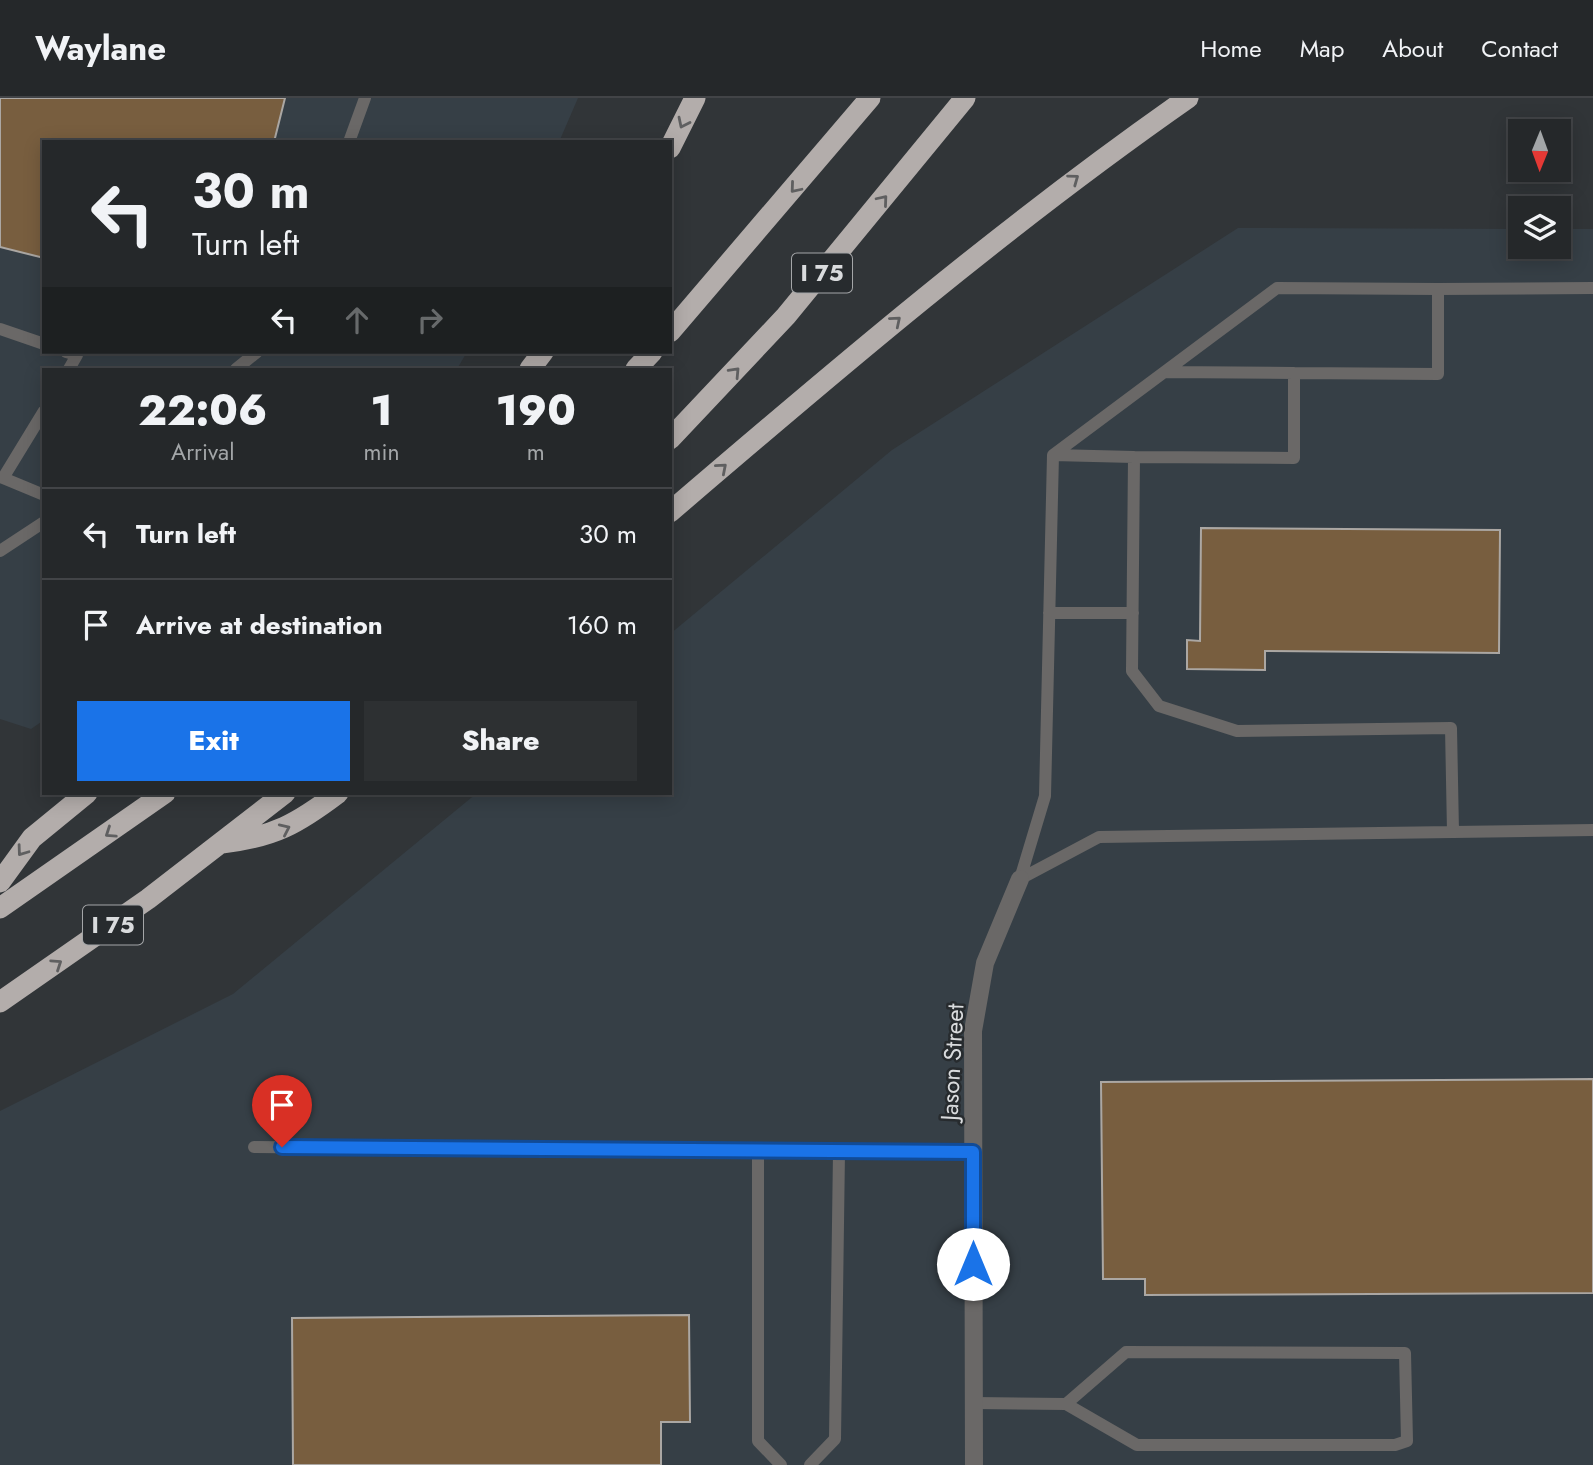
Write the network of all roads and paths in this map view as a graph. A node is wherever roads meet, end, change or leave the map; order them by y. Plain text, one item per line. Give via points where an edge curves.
1 (365, 98) edge
2 (695, 98) edge
3 (870, 98) edge
4 (965, 98) edge
5 (1188, 98) edge
6 (350, 140) edge
7 (672, 144) edge
8 (1593, 288) edge
9 (1438, 289) junction
10 (0, 329) edge
11 (672, 330) edge
12 (42, 343) edge
13 (255, 354) edge
14 (541, 354) edge
15 (650, 354) edge
16 (237, 368) edge
17 (531, 368) edge
18 (637, 368) edge
19 (1165, 372) junction
20 (1294, 373) junction
21 (42, 414) edge
22 (672, 437) edge
23 (1053, 455) junction
24 (1134, 457) junction
25 (2, 477) edge
26 (42, 494) edge
27 (672, 510) edge
28 (42, 523) edge
29 (0, 551) edge
30 (1049, 613) junction
31 (1133, 613) junction
32 (85, 795) edge
33 (162, 795) edge
34 (283, 795) edge
35 (335, 795) edge
36 (1593, 830) edge
37 (1453, 832) junction
38 (222, 844) junction
39 (1020, 879) junction
40 (0, 882) edge
41 (0, 908) edge
42 (0, 1002) edge
43 (254, 1147) dead end
44 (758, 1151) junction
45 (839, 1152) junction
46 (973, 1152) junction
47 (974, 1403) junction
48 (1066, 1404) junction
49 (781, 1465) edge
50 (810, 1465) edge
51 (974, 1465) edge

1 - 6 lane
2 -> 7 highway
3 -> 11 highway
22 -> 4 highway, I 75 via 786,316
27 -> 5 highway via 949,276
8 - 9 lane
9 - 19 lane via 1277,288
9 - 20 lane via 1438,374
10 - 12 lane
13 - 16 lane
14 - 17 highway
15 - 18 highway
19 - 20 lane
19 - 23 lane
20 - 24 lane via 1294,458
21 - 25 lane
23 - 24 lane
23 - 30 lane
24 - 31 lane
25 - 26 lane
28 - 29 lane
30 - 31 lane
30 - 39 lane via 1045,796
31 - 37 lane via 1132,671 1159,706 1237,731 1451,727
32 -> 40 highway via 32,838
33 -> 41 highway
34 - 38 highway, I 75
38 -> 35 highway via 285,830
36 - 37 lane
37 - 39 lane via 1099,837
42 -> 38 highway, I 75
39 - 46 street, Jason Street via 985,963 973,1031
43 - 44 lane
44 - 45 lane
44 - 49 lane via 758,1441
45 - 46 lane
45 - 50 lane via 835,1439
46 - 47 street, Jason Street
47 - 48 lane
47 - 51 street, Jason Street
48 - 48 lane via 1137,1445 1395,1445 1406,1441 1405,1353 1126,1352

